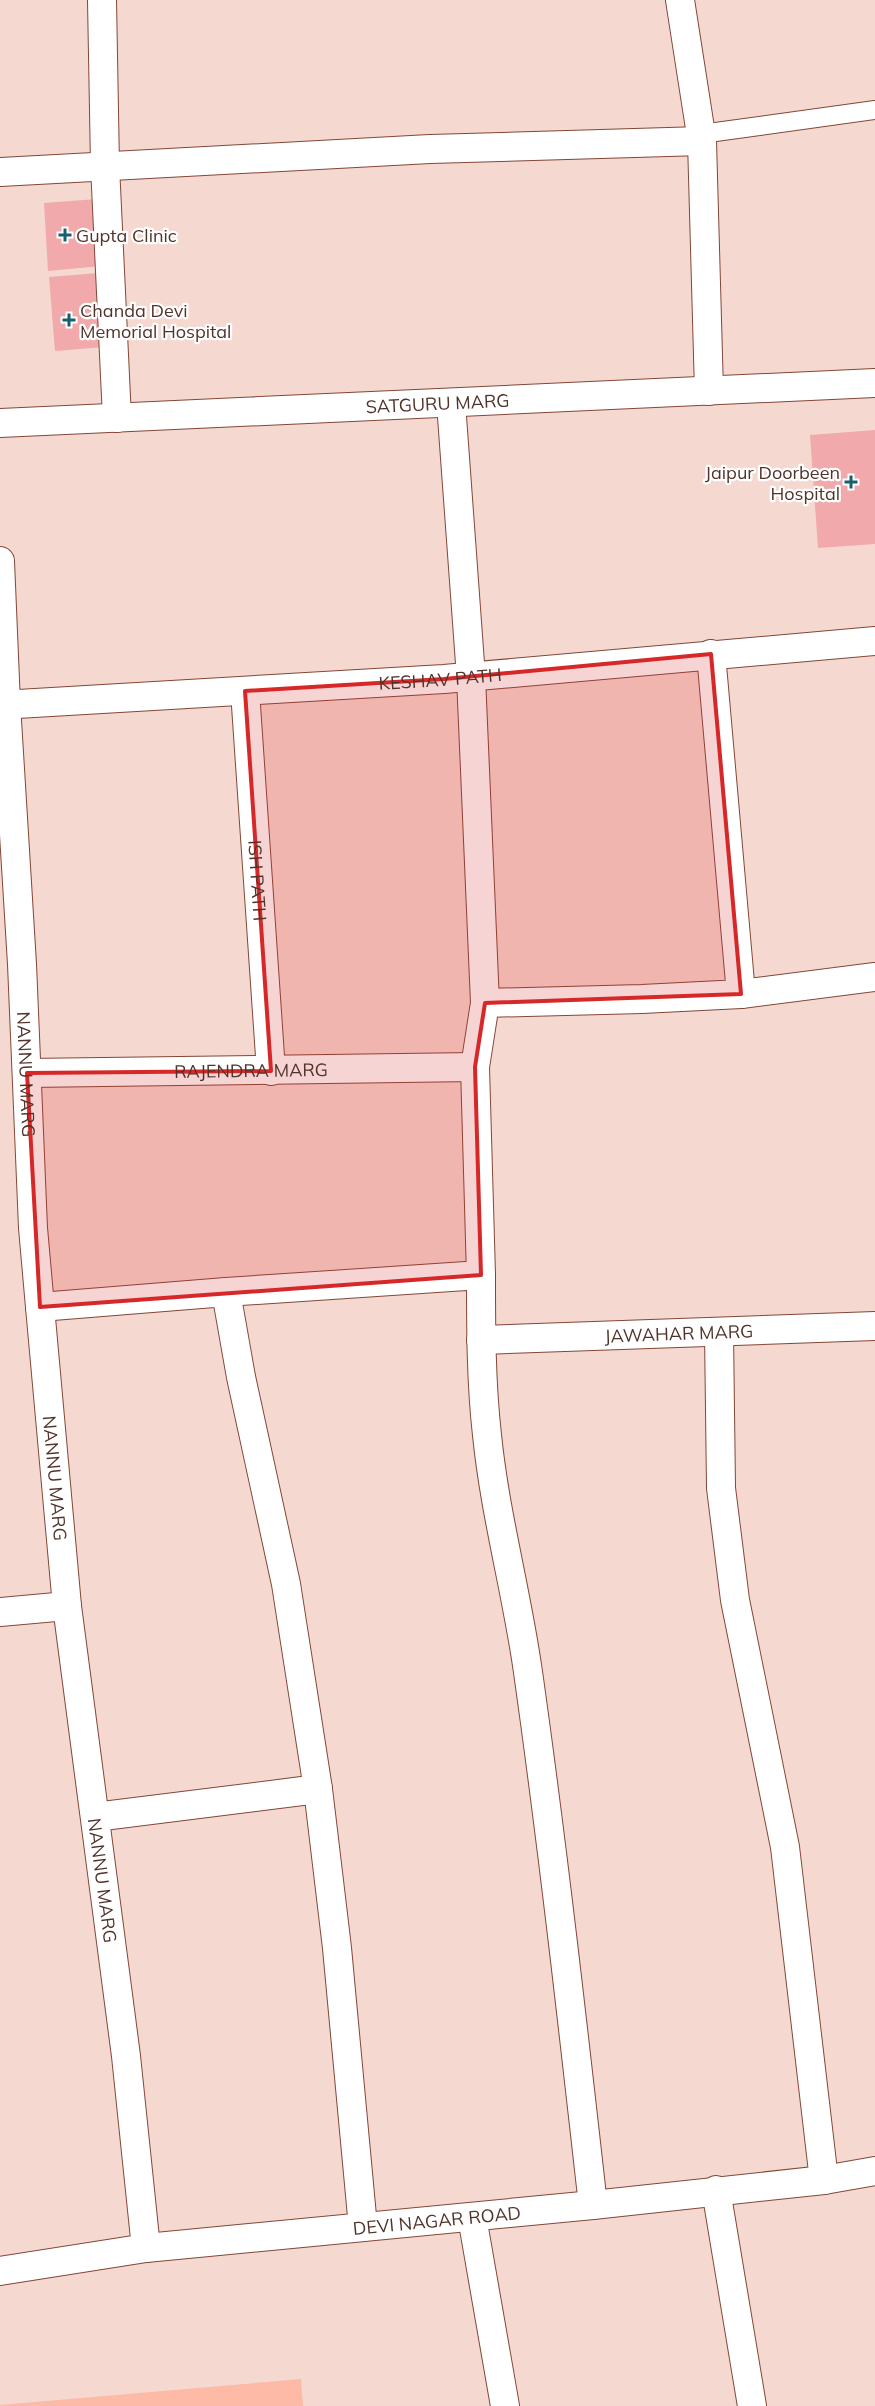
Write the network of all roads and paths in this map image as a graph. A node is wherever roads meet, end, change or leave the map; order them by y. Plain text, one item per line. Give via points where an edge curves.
1 (102, 0) edge
2 (680, 0) edge
3 (875, 110) edge
4 (702, 138) junction
5 (105, 166) junction
6 (0, 172) edge
7 (875, 383) edge
8 (709, 391) junction
9 (451, 403) junction
10 (117, 418) junction
11 (0, 424) edge
12 (0, 561) edge
13 (875, 641) edge
14 (711, 654) junction
15 (471, 677) junction
16 (245, 691) junction
17 (3, 704) edge
18 (875, 977) edge
19 (741, 994) junction
20 (485, 1003) junction
21 (475, 1067) junction
22 (271, 1071) junction
23 (27, 1073) junction
24 (482, 1275) junction
25 (226, 1292) junction
26 (40, 1307) junction
27 (875, 1326) edge
28 (719, 1332) junction
29 (481, 1340) junction
30 (67, 1606) junction
31 (0, 1612) edge
32 (318, 1789) junction
33 (95, 1817) junction
34 (875, 2171) edge
35 (824, 2180) junction
36 (716, 2190) junction
37 (593, 2205) junction
38 (472, 2217) junction
39 (363, 2227) junction
40 (146, 2248) junction
41 (0, 2271) edge
42 (506, 2406) edge
43 (752, 2406) edge

1 - 5 street
2 - 4 street
3 - 4 lane
4 - 5 street
4 - 8 street
5 - 6 street
5 - 10 street
7 - 8 street, SATGURU MARG
8 - 9 street, SATGURU MARG
9 - 10 street, SATGURU MARG
9 - 15 street
10 - 11 street, SATGURU MARG
12 - 17 street, NANNU MARG
13 - 14 street, KESHAV PATH
14 - 15 street, KESHAV PATH
14 - 19 street
15 - 16 street, KESHAV PATH
15 - 20 street
16 - 17 street, KESHAV PATH
16 - 22 street, ISH PATH
17 - 23 street, NANNU MARG
18 - 19 street
19 - 20 street via 642,1000
20 - 21 street
21 - 22 street, RAJENDRA MARG
21 - 24 street
22 - 23 street, RAJENDRA MARG
23 - 26 street, NANNU MARG
24 - 25 street
24 - 29 street
25 - 26 street
25 - 32 street via 286,1584
26 - 30 street, NANNU MARG
27 - 28 street, JAWAHAR MARG
28 - 29 street, JAWAHAR MARG
28 - 35 street via 723,1506 735,1600 785,1847
29 - 37 street via 486,1435 501,1533 523,1641 553,1848
30 - 31 street
30 - 33 street, NANNU MARG
32 - 33 street
32 - 39 street via 337,1948
33 - 40 street, NANNU MARG via 126,2056
34 - 35 street, DEVI NAGAR ROAD
35 - 36 street, DEVI NAGAR ROAD
36 - 37 street, DEVI NAGAR ROAD
36 - 43 street
37 - 38 street, DEVI NAGAR ROAD
38 - 39 street, DEVI NAGAR ROAD
38 - 42 street
39 - 40 street, DEVI NAGAR ROAD
40 - 41 street, DEVI NAGAR ROAD

